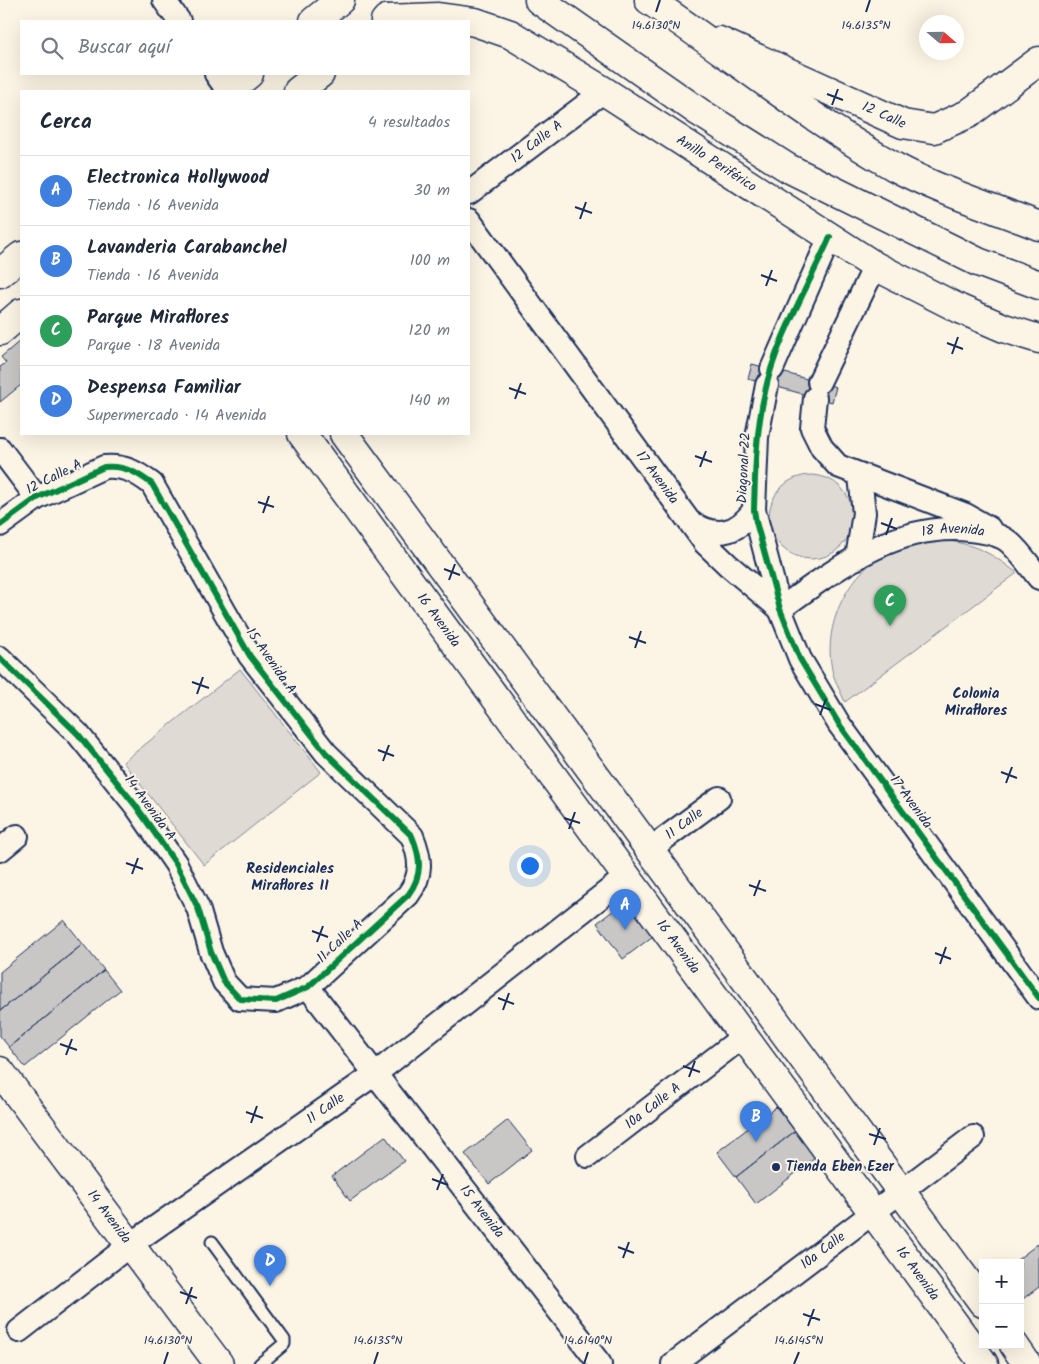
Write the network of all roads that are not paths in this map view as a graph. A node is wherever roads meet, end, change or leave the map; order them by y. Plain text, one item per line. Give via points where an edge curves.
1 (164, 0) edge
2 (340, 0) edge
3 (411, 0) edge
4 (539, 0) edge
5 (649, 0) edge
6 (178, 20) edge
7 (315, 20) edge
8 (386, 20) edge
9 (460, 20) edge
10 (470, 21) edge
11 (695, 31) junction
12 (1039, 61) edge
13 (217, 75) edge
14 (248, 75) edge
15 (319, 75) edge
16 (227, 90) edge
17 (229, 90) edge
18 (299, 90) edge
19 (604, 91) junction
20 (470, 192) edge
21 (470, 221) edge
22 (1039, 226) edge
23 (830, 237) junction
24 (20, 257) edge
25 (978, 262) junction
26 (876, 266) junction
27 (0, 273) edge
28 (1039, 285) edge
29 (1039, 295) edge
30 (20, 314) edge
31 (0, 330) edge
32 (1039, 339) edge
33 (303, 435) edge
34 (345, 435) edge
35 (0, 449) edge
36 (125, 468) joint
37 (860, 476) junction
38 (37, 498) junction
39 (754, 510) junction
40 (690, 522) junction
41 (0, 525) edge
42 (1004, 538) junction
43 (857, 558) junction
44 (1039, 578) edge
45 (780, 609) junction
46 (0, 658) edge
47 (719, 798) dead end
48 (650, 850) junction
49 (419, 854) joint
50 (626, 877) junction
51 (308, 987) junction
52 (1039, 998) edge
53 (240, 999) joint
54 (744, 1036) junction
55 (0, 1071) edge
56 (375, 1074) junction
57 (972, 1137) dead end
58 (588, 1156) dead end
59 (900, 1191) junction
60 (872, 1212) junction
61 (212, 1242) dead end
62 (130, 1246) junction
63 (979, 1298) edge
64 (19, 1331) dead end
65 (1017, 1349) edge
66 (218, 1364) edge
67 (260, 1364) edge
68 (600, 1364) edge
69 (673, 1364) edge
70 (984, 1364) edge
71 (1027, 1364) edge

1 - 6 street
2 - 7 main road
3 - 8 main road
4 - 25 main road via 699,112 788,168
5 - 11 main road
8 - 9 main road, Anillo Periférico via 438,17
10 - 19 main road, Anillo Periférico via 510,34
11 - 12 main road, 12 Calle via 903,124 934,129 968,114
11 - 22 main road via 816,119 896,167
13 - 16 street
14 - 17 main road
15 - 18 main road
19 - 20 street, 12 Calle A
19 - 23 main road, Anillo Periférico
21 - 40 street, 17 Avenida
23 - 26 main road, Anillo Periférico
23 - 39 street, Diagonal 22 via 769,377 757,437
24 - 27 main road
25 - 28 main road
25 - 29 main road
26 - 32 main road, Anillo Periférico via 960,309
26 - 37 street via 817,390 812,428 822,448 838,466
30 - 31 main road
33 - 50 main road, 16 Avenida
34 - 48 main road
35 - 38 street
36 - 38 street, 12 Calle A via 104,467
36 - 49 street, 15 Avenida A via 152,484 159,494 230,624 287,706 326,753 406,829
37 - 42 street via 966,515
37 - 43 street via 864,513
38 - 41 street, 12 Calle A
39 - 40 street via 745,522 732,530 703,530
39 - 45 street, Diagonal 22
40 - 45 street, 17 Avenida via 705,543
42 - 43 street, 18 Avenida via 971,530 928,530 879,544
42 - 44 street, 18 Avenida
43 - 45 street, 18 Avenida
45 - 52 street, 17 Avenida via 800,659 839,724
46 - 53 street, 14 Avenida A via 78,734 136,806 176,864 198,908 210,952 224,982
47 - 48 street, 11 Calle
48 - 59 main road
49 - 51 street, 11 Calle A via 419,878 408,895
50 - 54 main road, 16 Avenida
50 - 56 street, 11 Calle
51 - 53 street, 11 Calle A via 276,1001
51 - 56 street, 15 Avenida
54 - 58 street, 10a Calle A
54 - 60 main road, 16 Avenida
55 - 62 main road, 14 Avenida
56 - 62 street, 11 Calle
56 - 68 street, 15 Avenida
57 - 59 street, 10a Calle
59 - 60 street, 10a Calle
59 - 63 main road
60 - 69 street, 10a Calle
60 - 70 main road, 16 Avenida
61 - 67 lane via 284,1340 284,1344
62 - 64 street, 11 Calle
62 - 66 main road, 14 Avenida
65 - 71 main road

